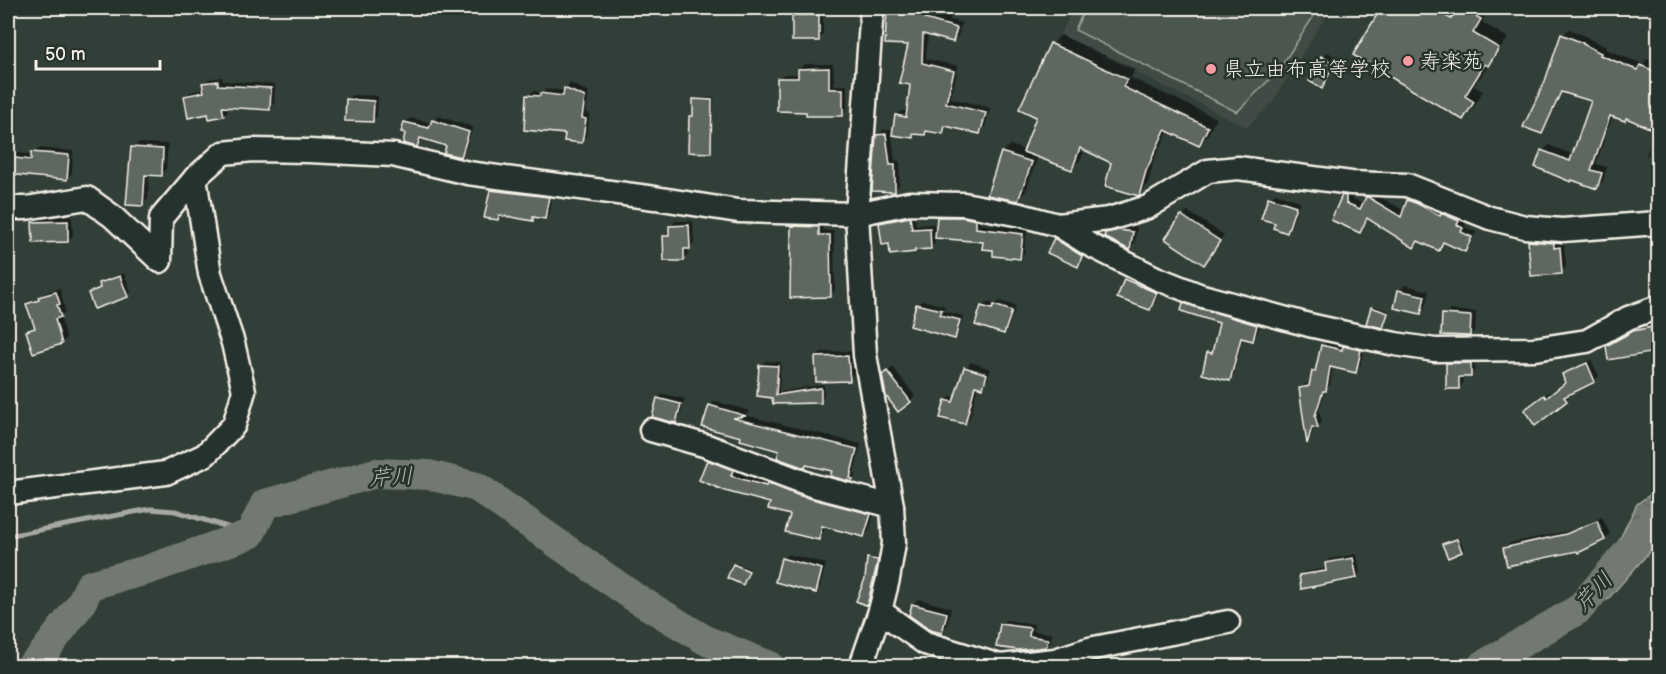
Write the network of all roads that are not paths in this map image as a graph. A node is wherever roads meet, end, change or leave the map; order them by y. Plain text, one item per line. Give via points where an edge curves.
1 (872, 8) edge
2 (195, 178) junction
3 (8, 208) edge
4 (857, 214) junction
5 (1659, 223) edge
6 (1058, 225) junction
7 (1659, 307) edge
8 (651, 430) dead end
9 (8, 493) edge
10 (892, 506) junction
11 (877, 619) junction
12 (1227, 622) dead end
13 (861, 666) edge

1 - 4 street
2 - 3 street via 161,218 160,261 87,198
2 - 4 street via 223,153 309,150 393,155 468,173 738,211
2 - 9 street via 210,274 244,391 234,425 205,455 166,473
4 - 6 street via 909,203 964,204
4 - 10 street via 865,355
5 - 6 street via 1562,230 1525,227 1490,218 1407,185 1351,183 1238,168 1208,171 1148,207 1109,219
6 - 7 street via 1156,278 1199,295 1395,344 1535,349 1587,341 1628,318
8 - 10 street via 707,446 811,485
10 - 11 street via 894,543
11 - 12 street via 925,643 1000,666 1055,660 1089,649
11 - 13 street

